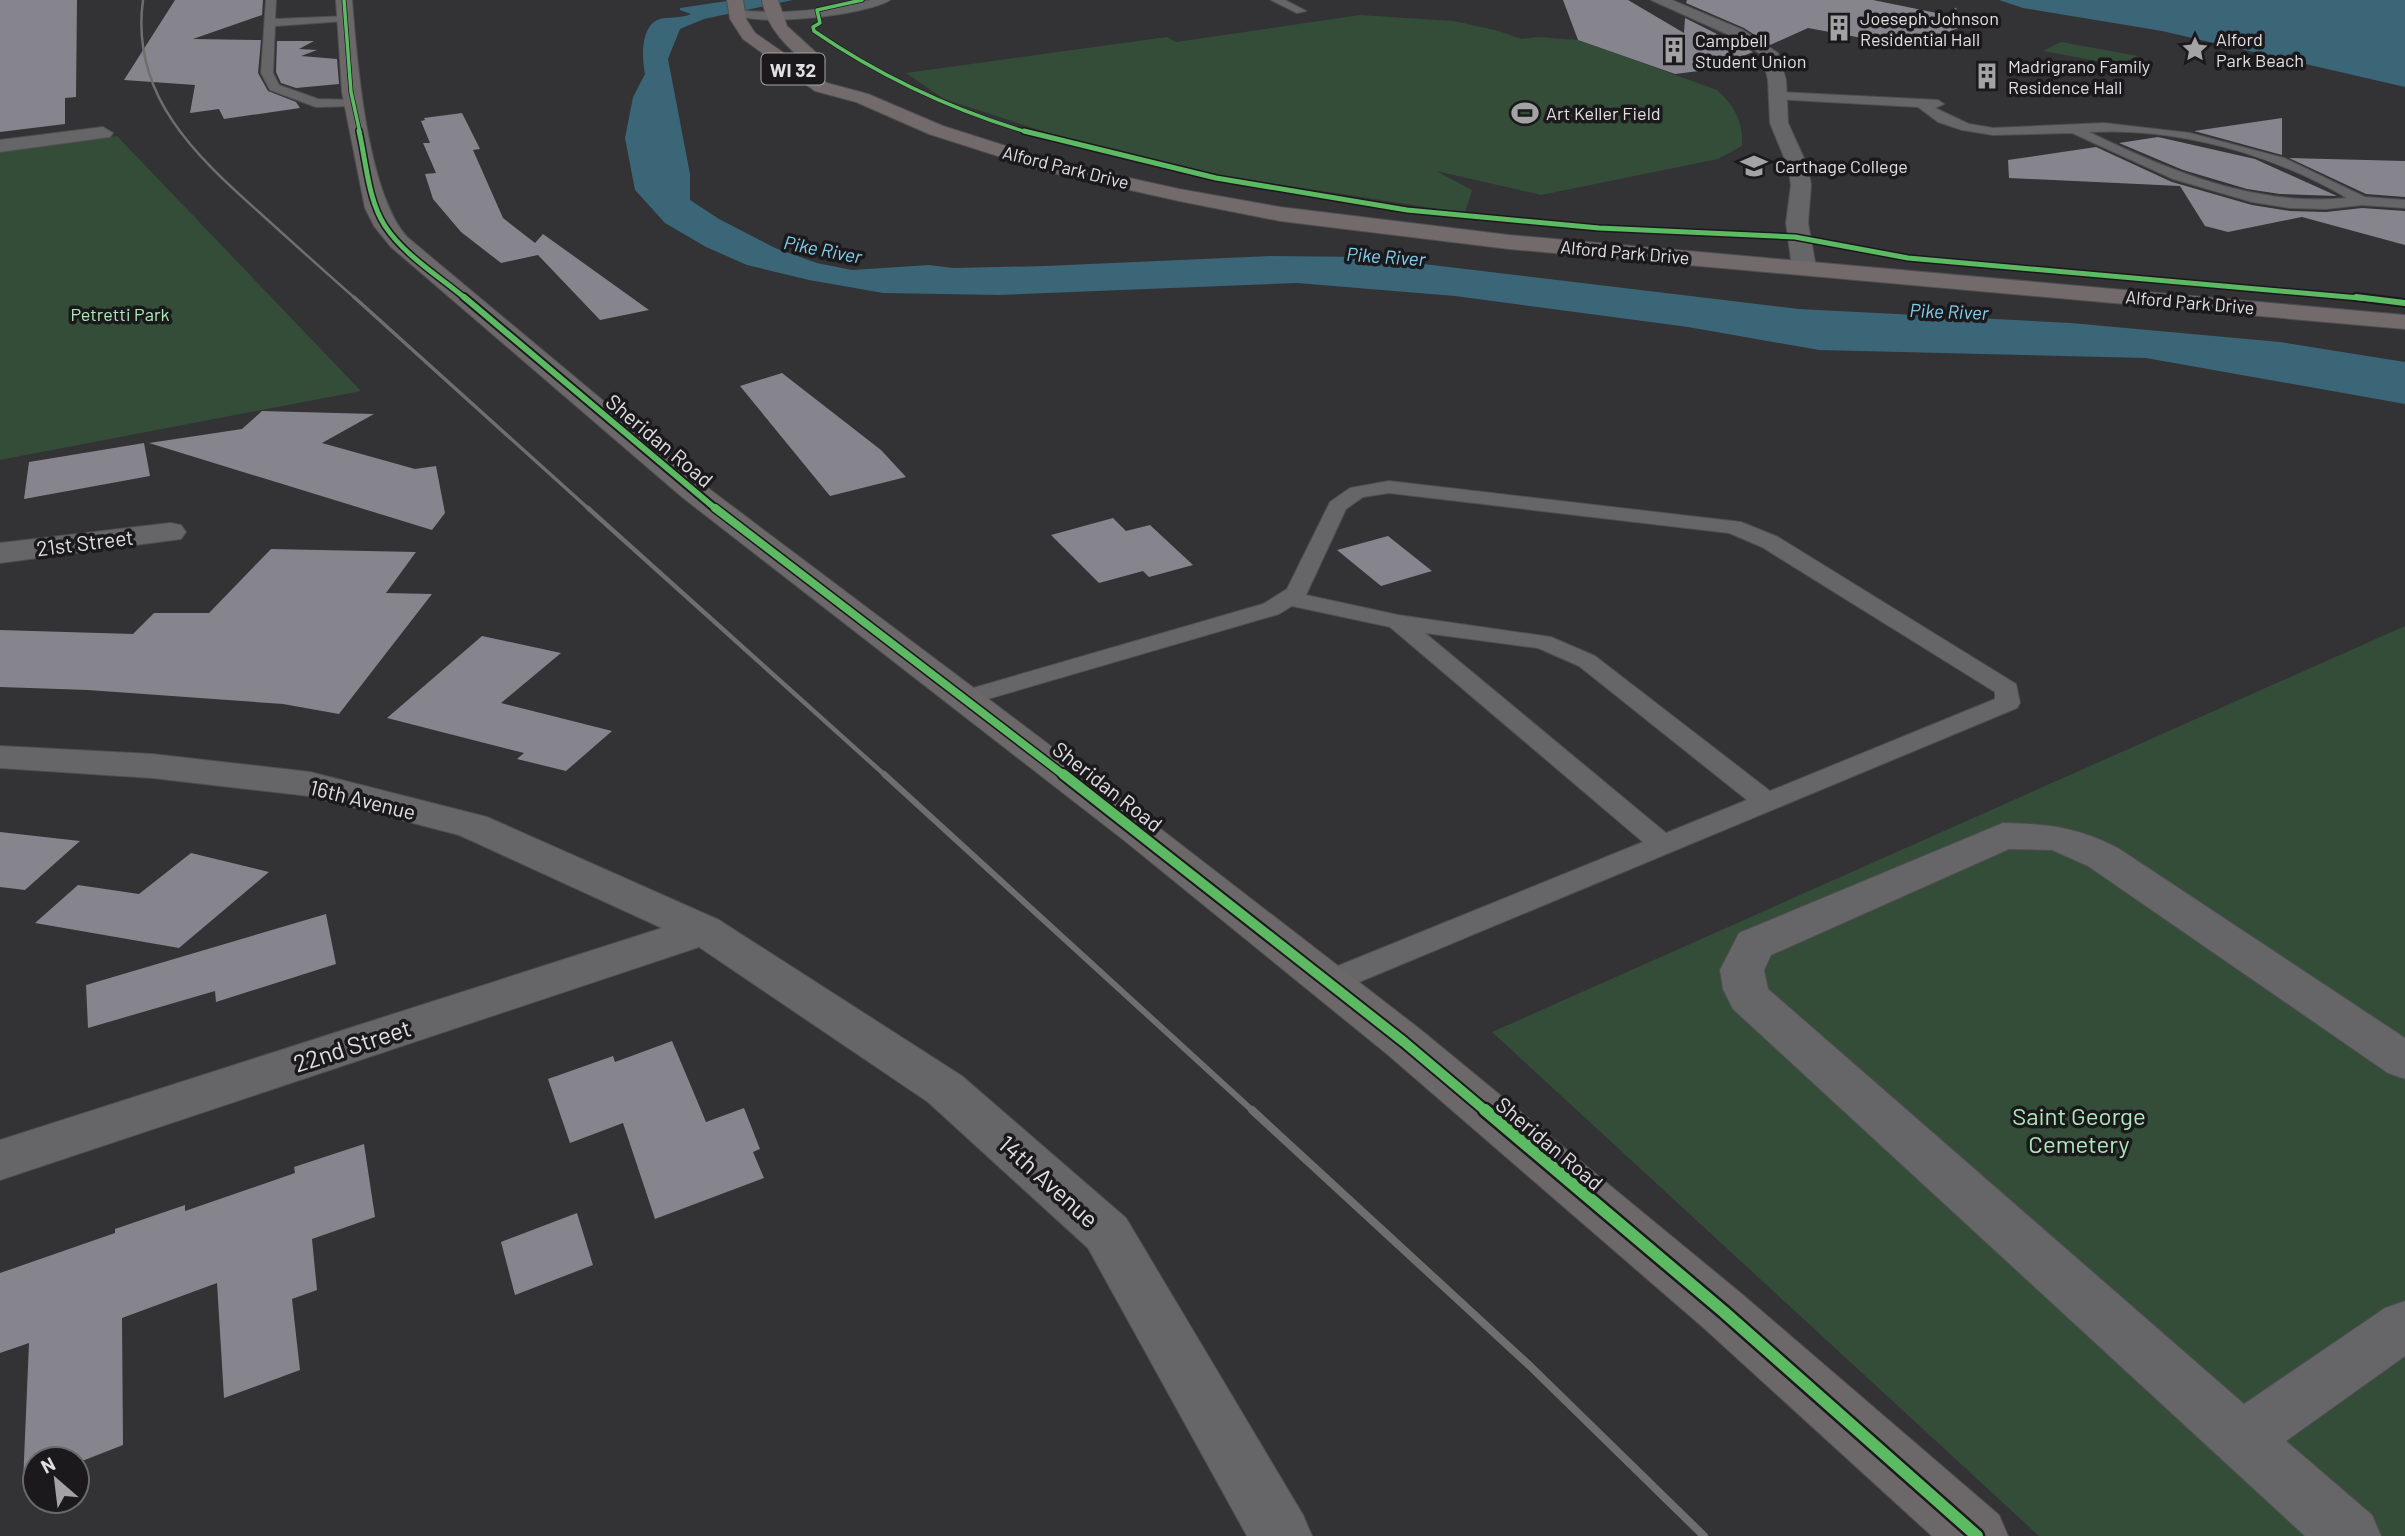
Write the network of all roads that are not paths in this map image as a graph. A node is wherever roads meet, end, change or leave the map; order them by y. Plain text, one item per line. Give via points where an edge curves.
1 (271, 0) edge
2 (885, 0) edge
3 (1276, 0) edge
4 (1659, 0) edge
5 (345, 9) edge
6 (772, 10) edge
7 (737, 11) edge
8 (1301, 11) dead end
9 (270, 23) junction
10 (1779, 96) junction
11 (353, 97) junction
12 (862, 98) junction
13 (1922, 104) junction
14 (1938, 104) dead end
15 (2077, 131) junction
16 (103, 133) dead end
17 (0, 146) edge
18 (2362, 201) junction
19 (2405, 204) edge
20 (1804, 267) junction
21 (2405, 322) edge
22 (170, 532) dead end
23 (0, 553) edge
24 (1287, 598) junction
25 (1398, 622) junction
26 (965, 698) junction
27 (0, 757) edge
28 (1767, 802) junction
29 (1664, 845) junction
30 (704, 930) junction
31 (1329, 982) junction
32 (2405, 1060) edge
33 (0, 1160) edge
34 (2405, 1325) edge
35 (2241, 1438) junction
36 (1281, 1536) edge
37 (1977, 1536) edge
38 (2350, 1536) edge

1 - 9 lane
2 - 6 lane via 818,15
3 - 8 lane
4 - 10 street via 1770,52
5 - 9 lane
5 - 11 street, Sheridan Road
6 - 7 lane
6 - 12 main road, Alford Park Drive / WI 32 via 795,46
7 - 12 main road, Alford Park Drive / WI 32 via 749,36 790,67 821,87
9 - 11 lane via 268,80 281,92 316,103
10 - 13 lane
10 - 20 street via 1779,123 1799,176 1797,223
11 - 26 street, Sheridan Road via 376,208 399,242 693,491
12 - 20 main road, Alford Park Drive / WI 32 via 936,130 1052,167 1280,214 1509,242
13 - 14 lane
13 - 15 lane via 1957,124 1992,131
15 - 18 lane via 2126,128 2218,143 2297,168
15 - 18 lane via 2162,170 2247,195 2300,205
16 - 17 street
18 - 19 lane
20 - 21 main road, Alford Park Drive / WI 32
22 - 23 street, 21st Street
24 - 25 lane
24 - 26 lane via 1270,609
24 - 28 lane via 1296,593 1337,506 1357,492 1389,487 1733,527 1770,542 2007,689 2008,703
25 - 28 lane via 1543,642 1587,661
25 - 29 lane
26 - 31 street, Sheridan Road
27 - 30 street, 16th Avenue via 152,766 310,784 473,826
28 - 29 lane
29 - 31 lane
30 - 33 street, 22nd Street
30 - 36 street, 14th Avenue via 945,1089 1107,1233
31 - 37 street, Sheridan Road via 1724,1312
32 - 35 street via 2103,858 2054,837 2003,836 1755,944 1742,962 1741,979 1749,998
34 - 35 street
35 - 38 street

